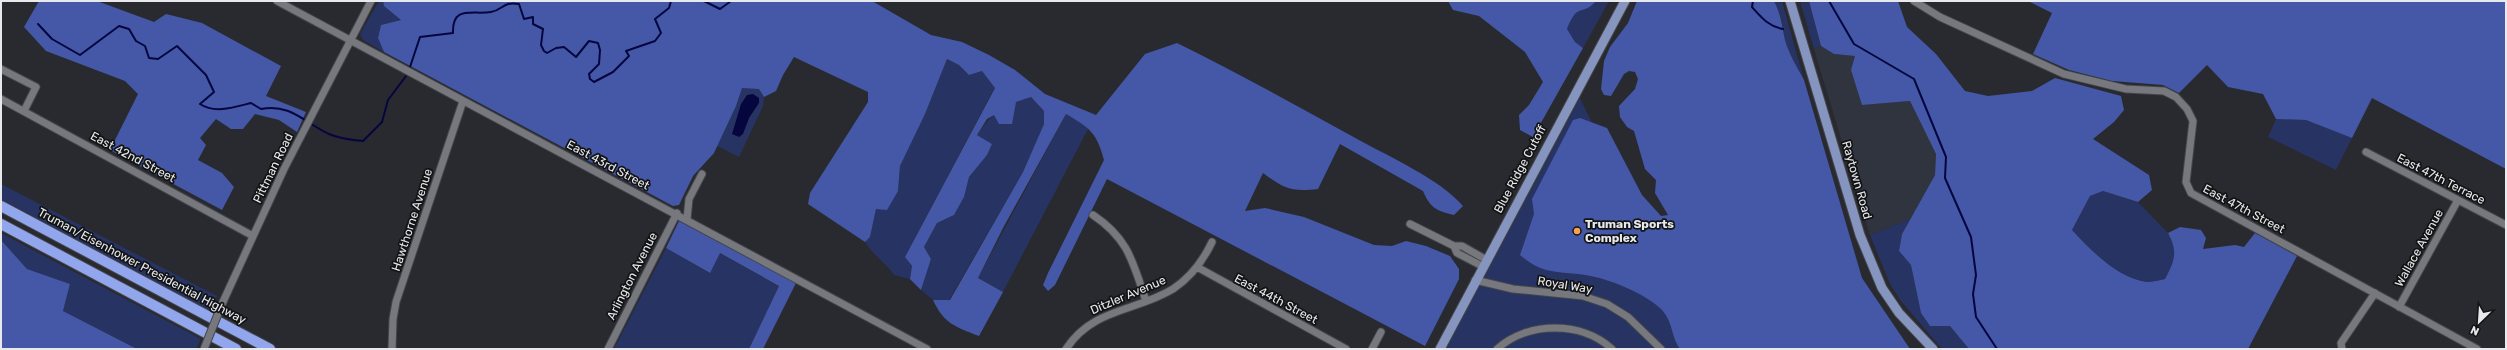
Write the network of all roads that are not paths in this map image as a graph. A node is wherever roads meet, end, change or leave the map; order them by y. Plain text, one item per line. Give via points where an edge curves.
1 (277, 1) edge
2 (371, 1) edge
3 (1625, 1) edge
4 (1790, 1) edge
5 (1914, 1) edge
6 (351, 40) junction
7 (1, 69) edge
8 (1, 99) edge
9 (463, 101) junction
10 (24, 112) junction
11 (2366, 152) dead end
12 (702, 174) dead end
13 (2458, 200) junction
14 (1, 206) edge
15 (677, 213) junction
16 (1093, 215) dead end
17 (687, 219) junction
18 (1, 224) edge
19 (1410, 224) dead end
20 (2506, 225) edge
21 (254, 236) junction
22 (1212, 242) dead end
23 (1484, 263) junction
24 (1198, 267) junction
25 (1475, 280) junction
26 (2375, 293) junction
27 (1146, 301) junction
28 (2399, 307) junction
29 (1381, 332) dead end
30 (1654, 345) edge
31 (2340, 347) edge
32 (204, 349) edge
33 (236, 349) edge
34 (270, 349) edge
35 (392, 349) edge
36 (608, 349) edge
37 (927, 349) edge
38 (1066, 349) edge
39 (1346, 349) edge
40 (1372, 349) edge
41 (1440, 349) edge
42 (1497, 349) edge
43 (1612, 349) edge
44 (1661, 349) edge
45 (1933, 349) edge
46 (2477, 349) edge

1 - 6 street, East 43rd Street
2 - 6 street, Pittman Road
3 - 23 main road, Blue Ridge Cutoff
4 - 45 main road, Raytown Road via 1860,235 1882,288 1899,313
5 - 26 street, East 47th Street via 1940,17 2064,74 2126,89 2164,91 2176,97 2188,109 2193,121 2186,182 2191,193
6 - 9 street, East 43rd Street
6 - 21 street, Pittman Road
7 - 10 street via 36,87
8 - 10 street, East 42nd Street
9 - 15 street, East 43rd Street
9 - 35 street, Hawthorne Avenue via 396,302
10 - 21 street, East 42nd Street
11 - 13 street, East 47th Terrace
12 - 17 street via 689,199
13 - 20 street, East 47th Terrace
13 - 28 street, Wallace Avenue
14 - 34 highway, Truman/Eisenhower Presidential Highway
15 - 17 street, East 43rd Street
15 - 36 street, Arlington Avenue
16 - 27 street via 1113,230 1127,247
17 - 37 street, East 43rd Street
18 - 33 highway
19 - 23 street via 1454,246 1457,253
21 - 32 street, Pittman Road, bridge
22 - 24 street, Ditzler Avenue
23 - 25 main road, Blue Ridge Cutoff
24 - 27 street, Ditzler Avenue via 1174,288
24 - 39 street, East 44th Street
25 - 30 street, Royal Way via 1512,289 1583,296 1607,304 1628,317
25 - 41 main road, Blue Ridge Cutoff
26 - 28 street, East 47th Street
26 - 31 street
27 - 38 street, Ditzler Avenue via 1092,322 1080,331
28 - 46 street, East 47th Street
29 - 40 street
30 - 44 street, Royal Way
42 - 43 street via 1523,333 1550,328 1581,331 1604,342

